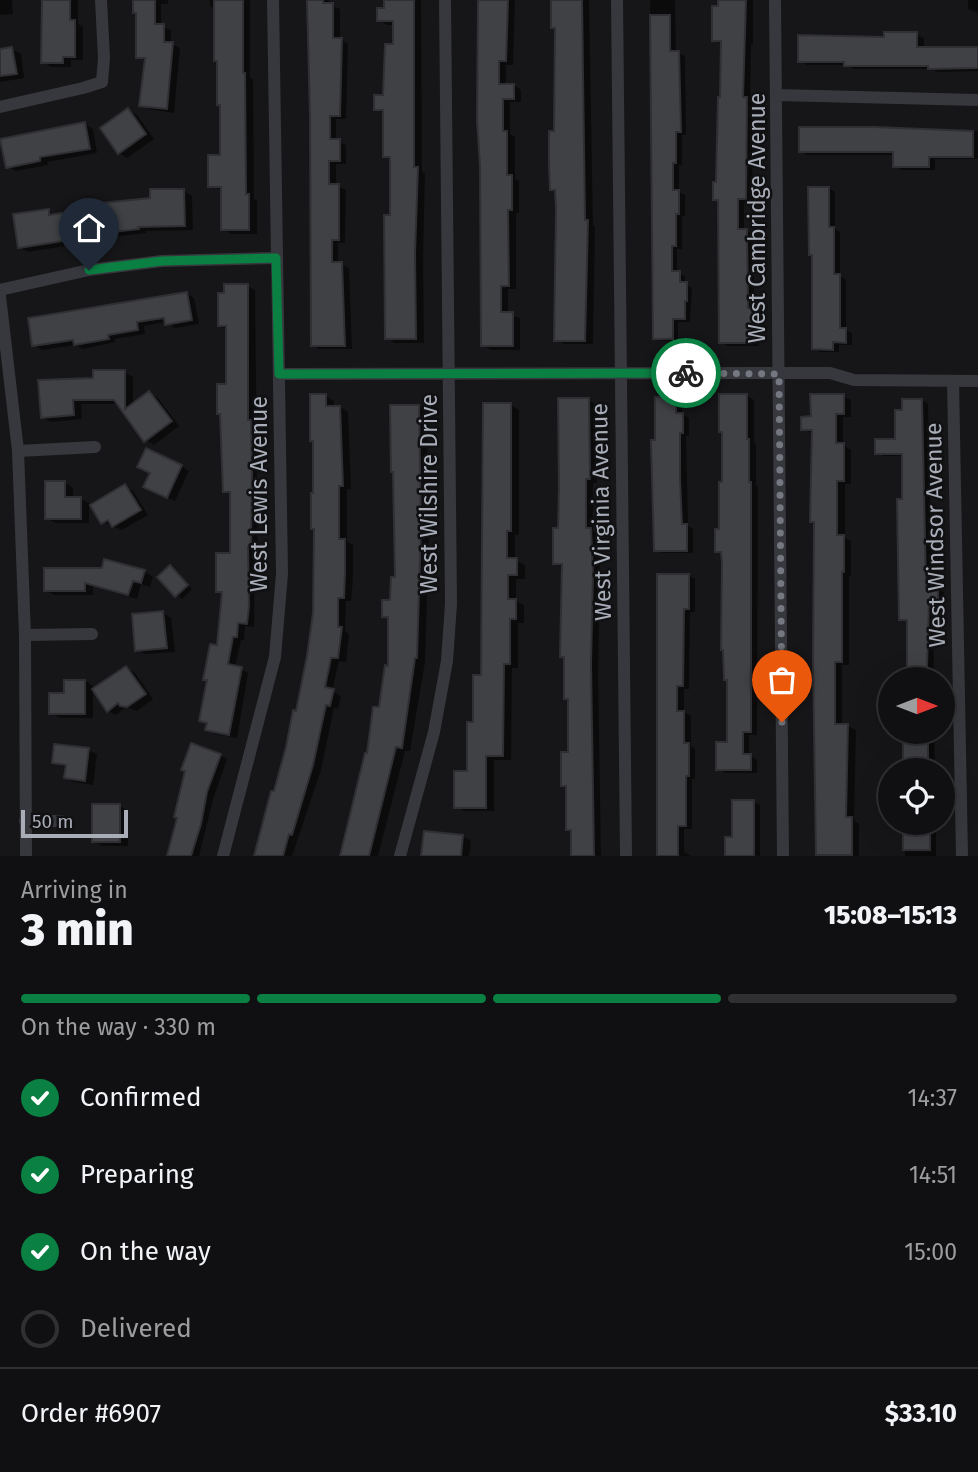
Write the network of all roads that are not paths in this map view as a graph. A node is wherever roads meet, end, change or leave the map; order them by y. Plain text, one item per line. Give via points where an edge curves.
1 (101, 0) edge
2 (273, 0) edge
3 (445, 0) edge
4 (617, 0) edge
5 (775, 0) edge
6 (777, 95) junction
7 (978, 100) edge
8 (0, 107) edge
9 (276, 258) junction
10 (0, 290) edge
11 (0, 296) edge
12 (621, 372) junction
13 (279, 374) junction
14 (449, 374) junction
15 (779, 374) junction
16 (953, 381) junction
17 (978, 381) edge
18 (94, 447) dead end
19 (18, 450) junction
20 (92, 634) dead end
21 (24, 635) junction
22 (24, 821) junction
23 (62, 821) dead end
24 (26, 856) edge
25 (223, 856) edge
26 (400, 856) edge
27 (626, 856) edge
28 (783, 856) edge
29 (962, 856) edge

1 - 8 street via 102,82
2 - 9 street, West Lewis Avenue
3 - 14 street, West Wilshire Drive
4 - 12 street, West Virginia Avenue
5 - 6 street, West Cambridge Avenue
6 - 7 street
6 - 15 street, West Cambridge Avenue
9 - 10 street via 138,264
9 - 13 street, West Lewis Avenue
11 - 19 street
12 - 14 street
12 - 15 street
12 - 27 street, West Virginia Avenue
13 - 14 street
13 - 25 street, West Lewis Avenue via 282,574 275,657
14 - 26 street, West Wilshire Drive via 451,604 447,662 434,732
15 - 16 street
15 - 28 street, West Cambridge Avenue
16 - 17 street
16 - 29 street, West Windsor Avenue
18 - 19 street
19 - 21 street
20 - 21 street
21 - 22 street
22 - 23 street
22 - 24 street

